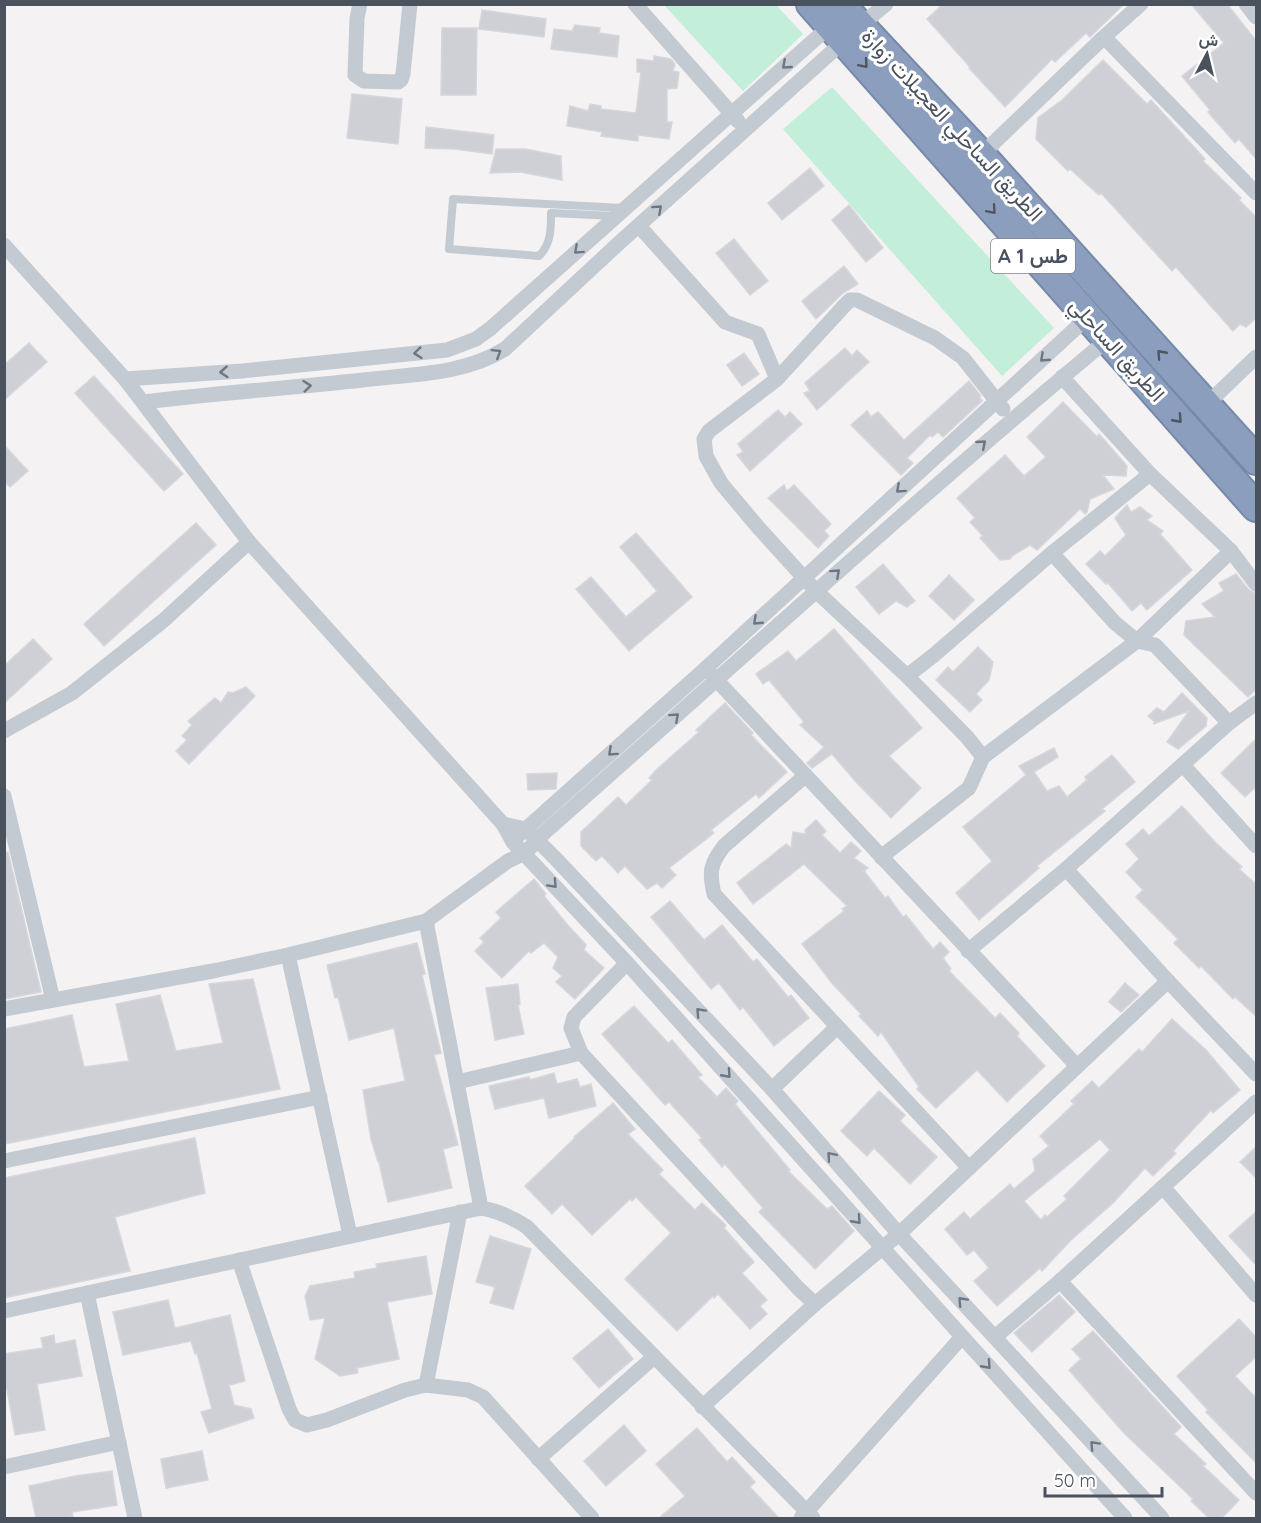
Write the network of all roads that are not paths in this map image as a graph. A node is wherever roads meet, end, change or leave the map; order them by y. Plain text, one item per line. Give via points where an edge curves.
1 (360, 4) edge
2 (410, 4) edge
3 (635, 4) edge
4 (811, 4) edge
5 (886, 4) edge
6 (1141, 4) edge
7 (1246, 4) edge
8 (1257, 16) edge
9 (846, 19) edge
10 (1104, 37) junction
11 (731, 113) junction
12 (746, 130) junction
13 (981, 155) junction
14 (1257, 193) edge
15 (615, 217) junction
16 (639, 226) junction
17 (619, 243) junction
18 (4, 245) edge
19 (1087, 318) junction
20 (1107, 340) junction
21 (1257, 357) edge
22 (1062, 377) junction
23 (125, 379) junction
24 (777, 379) junction
25 (997, 401) junction
26 (144, 402) junction
27 (1207, 404) junction
28 (1011, 419) junction
29 (1257, 460) edge
30 (1150, 474) junction
31 (1257, 507) edge
32 (851, 534) junction
33 (249, 542) junction
34 (864, 548) junction
35 (1231, 551) junction
36 (1052, 553) junction
37 (805, 577) junction
38 (1257, 584) edge
39 (816, 591) junction
40 (1137, 640) junction
41 (705, 669) junction
42 (907, 676) junction
43 (716, 681) junction
44 (1257, 703) edge
45 (1229, 723) junction
46 (4, 731) edge
47 (983, 757) junction
48 (1183, 765) junction
49 (805, 776) junction
50 (4, 796) edge
51 (503, 824) junction
52 (526, 829) junction
53 (537, 840) junction
54 (513, 842) junction
55 (1257, 846) edge
56 (525, 853) junction
57 (881, 857) junction
58 (508, 861) junction
59 (1066, 869) junction
60 (426, 921) junction
61 (968, 951) junction
62 (288, 955) junction
63 (627, 963) junction
64 (1168, 981) junction
65 (53, 1000) junction
66 (4, 1009) edge
67 (837, 1027) junction
68 (581, 1053) junction
69 (1077, 1066) junction
70 (1257, 1074) edge
71 (457, 1082) junction
72 (772, 1089) junction
73 (320, 1097) junction
74 (1257, 1102) edge
75 (4, 1161) edge
76 (969, 1168) junction
77 (1163, 1187) junction
78 (481, 1208) junction
79 (460, 1212) junction
80 (899, 1234) junction
81 (350, 1235) junction
82 (882, 1248) junction
83 (239, 1260) junction
84 (1060, 1281) junction
85 (87, 1293) junction
86 (1257, 1295) edge
87 (815, 1304) junction
88 (4, 1311) edge
89 (995, 1337) junction
90 (961, 1338) junction
91 (654, 1356) junction
92 (426, 1385) junction
93 (702, 1407) junction
94 (119, 1442) junction
95 (538, 1459) junction
96 (4, 1467) edge
97 (1257, 1493) edge
98 (807, 1516) edge
99 (135, 1518) edge
100 (592, 1518) edge
101 (1125, 1518) edge
102 (1162, 1518) edge

1 - 2 street via 355,75 364,81 398,82 403,74
3 - 11 street
4 - 9 highway, الطريق الساحلي / A 1 طس
5 - 9 street
6 - 10 street
7 - 8 street
9 -> 11 street
9 - 12 street
9 - 13 highway, الطريق الساحلي العجيلات زوارة / A 1 طس
9 -> 19 highway, الطريق الساحلي / A 1 طس
10 - 13 street
10 - 14 street
11 - 12 street
11 - 15 street
16 -> 12 street
27 -> 13 highway, الطريق الساحلي العجيلات زوارة / A 1 طس
15 - 15 lane via 453,199 449,249 539,256 547,248 551,213
15 - 17 street
15 -> 23 street via 491,328 476,339 447,350
16 - 17 street
16 - 24 street via 725,322 758,334
26 -> 17 street via 466,367 505,349
18 - 23 street
19 - 20 highway, الطريق الساحلي / A 1 طس
19 -> 25 street
20 - 22 street
20 -> 31 highway, الطريق الساحلي / A 1 طس
21 - 27 street
22 - 28 street
22 - 30 street
23 - 26 street
24 - 25 street via 850,300 857,300 935,338 963,358
24 - 37 street via 710,431 704,439 705,456 721,483
25 - 28 street
25 -> 32 street
26 - 33 street
27 - 29 highway, الطريق الساحلي العجيلات زوارة / A 1 طس
34 -> 28 street
30 - 35 street
30 - 36 street
32 - 34 street
32 - 37 street
33 - 46 street via 164,620 72,693
33 - 51 street
39 -> 34 street
35 - 38 street
35 - 40 street
36 - 40 street via 1115,623
36 - 42 street
37 - 39 street
37 -> 41 street
39 - 42 street
39 - 43 street
40 - 45 street via 1155,645
40 - 47 street
41 - 43 street
41 -> 52 street
42 - 47 street
43 - 49 street
53 -> 43 street
44 - 45 street
45 - 48 street
47 - 57 street via 969,788
48 - 55 street
48 - 59 street
49 - 57 street
49 - 67 street via 724,846 714,860 710,876 714,894
50 - 65 street
51 - 52 street
51 - 54 street
52 - 53 street
52 - 54 street
53 - 56 street
72 -> 53 street
54 - 56 street
54 - 58 street
56 - 58 street
56 -> 63 street
57 - 61 street
58 - 60 street
59 - 61 street
59 - 64 street
60 - 62 street
60 - 71 street
61 - 69 street
62 - 65 street
62 - 73 street
63 - 68 street via 574,1017 571,1028
63 -> 82 street
64 - 69 street
64 - 70 street
65 - 66 street
67 - 72 street
67 - 76 street
68 - 71 street
68 - 87 street
69 - 76 street
71 - 78 street
80 -> 72 street
73 - 75 street
73 - 81 street
74 - 77 street
76 - 80 street
77 - 84 street
77 - 86 street
78 - 79 street
78 - 91 street via 498,1211 527,1227
79 - 81 street
79 - 92 street
80 - 82 street
89 -> 80 street
81 - 83 street
82 - 87 street
82 - 90 street
83 - 85 street
83 - 92 street via 295,1420 307,1425 327,1420
84 - 89 street
84 - 97 street
85 - 88 street
85 - 94 street
87 - 93 street
102 -> 89 street
90 - 98 street
90 -> 101 street
91 - 93 street
91 - 95 street
92 - 95 street via 468,1390 483,1396
93 - 98 street
94 - 96 street
94 - 99 street
95 - 100 street

